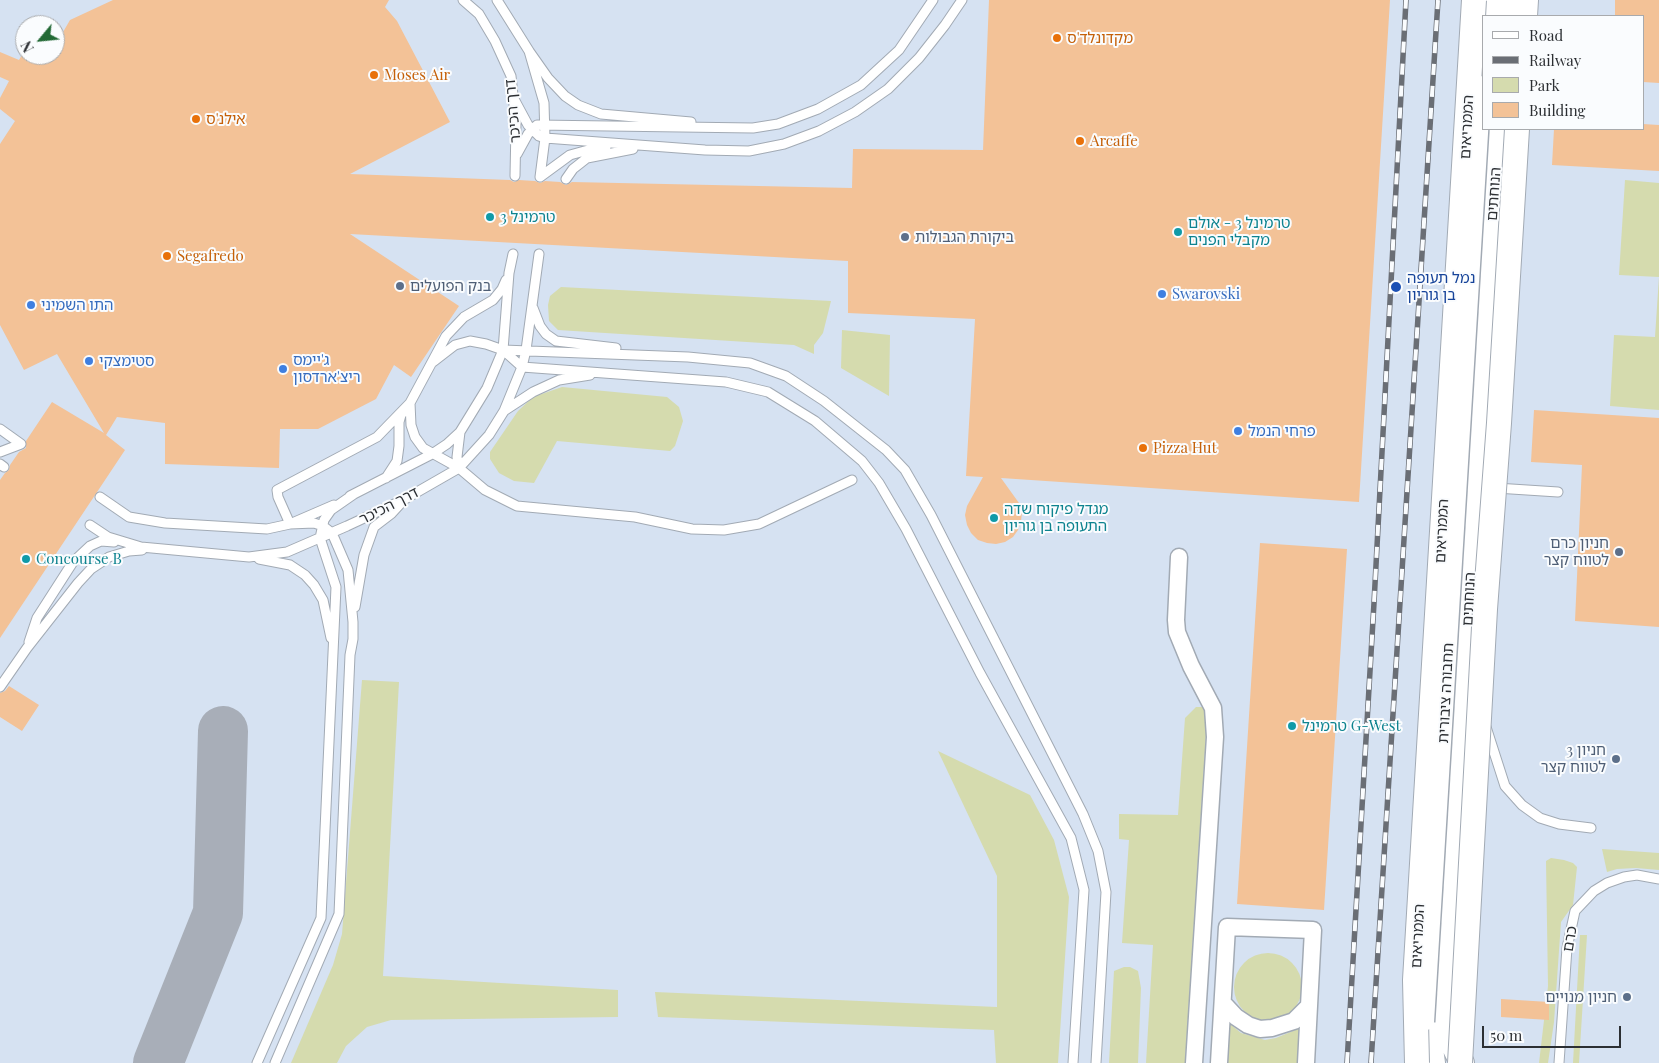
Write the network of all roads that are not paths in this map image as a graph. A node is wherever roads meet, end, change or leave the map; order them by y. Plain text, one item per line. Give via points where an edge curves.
1 (463, 0) edge
2 (498, 0) edge
3 (503, 0) edge
4 (933, 0) edge
5 (962, 0) edge
6 (1465, 0) edge
7 (1474, 0) edge
8 (1488, 0) edge
9 (1505, 0) edge
10 (1526, 0) edge
11 (1487, 15) edge
12 (1504, 15) edge
13 (1524, 15) edge
14 (512, 22) junction
15 (529, 50) junction
16 (514, 99) junction
17 (1482, 101) edge
18 (544, 124) junction
19 (532, 128) junction
20 (753, 128) junction
21 (1498, 130) edge
22 (1518, 130) edge
23 (545, 138) junction
24 (651, 146) junction
25 (516, 154) junction
26 (515, 176) dead end
27 (566, 180) dead end
28 (513, 254) dead end
29 (539, 254) dead end
30 (509, 274) junction
31 (532, 307) junction
32 (503, 350) junction
33 (526, 350) junction
34 (688, 357) junction
35 (433, 362) junction
36 (522, 367) junction
37 (615, 373) junction
38 (410, 404) junction
39 (504, 411) junction
40 (0, 429) edge
41 (460, 432) junction
42 (0, 452) edge
43 (432, 454) junction
44 (459, 468) junction
45 (386, 478) junction
46 (852, 480) dead end
47 (1476, 487) junction
48 (1558, 492) dead end
49 (354, 494) junction
50 (100, 497) dead end
51 (405, 499) junction
52 (290, 524) junction
53 (90, 525) dead end
54 (323, 526) junction
55 (332, 533) junction
56 (320, 538) junction
57 (124, 542) junction
58 (165, 549) junction
59 (249, 557) junction
60 (1179, 557) dead end
61 (353, 622) junction
62 (27, 648) junction
63 (334, 654) junction
64 (1465, 662) junction
65 (0, 687) edge
66 (1591, 828) dead end
67 (1659, 879) edge
68 (1223, 1003) junction
69 (1309, 1006) junction
70 (257, 1063) edge
71 (275, 1063) edge
72 (1073, 1063) edge
73 (1096, 1063) edge
74 (1194, 1063) edge
75 (1219, 1063) edge
76 (1306, 1063) edge
77 (1417, 1063) edge
78 (1424, 1063) edge
79 (1434, 1063) edge
80 (1461, 1063) edge
81 (1560, 1063) edge

1 - 16 lane, דרך הכיכר via 479,14 495,41 511,76
2 - 14 lane, דרך הכיכר
3 - 14 lane
4 - 20 lane via 899,50 862,85 818,109 778,124
5 - 24 lane via 919,58 888,89 819,131 749,152
6 - 79 street via 1414,901
7 - 77 street, הממריאים, bridge via 1415,980
8 - 11 street
9 - 12 street
10 - 13 street
14 - 15 lane, דרך הכיכר
15 - 18 lane, דרך הכיכר via 544,103
15 - 20 lane via 565,96 601,114
16 - 19 lane
16 - 25 lane, דרך הכיכר
17 - 78 street, תחבורה ציבורית, bridge
18 - 19 lane
18 - 20 lane
18 - 23 lane, דרך הכיכר
19 - 23 lane
19 - 25 lane
21 - 47 street, הנוחתים
22 - 80 street, bridge via 1485,609
23 - 24 lane
23 - 24 lane, דרך הכיכר via 540,177 570,155 599,147
24 - 27 lane via 587,158 572,169
25 - 26 lane, דרך הכיכר
28 - 30 lane, דרך הכיכר
29 - 31 lane, דרך הכיכר
30 - 32 lane, דרך הכיכר
30 - 35 lane via 493,300 464,317 446,336
31 - 33 lane, דרך הכיכר
31 - 34 lane via 540,326 556,341 661,351
32 - 33 lane
32 - 35 lane via 470,341 455,345
32 - 36 lane
32 - 41 lane, דרך הכיכר via 487,388
33 - 34 lane
33 - 36 lane, דרך הכיכר
34 - 73 lane via 750,363 786,376 824,401 886,450 905,470 1083,814 1098,851 1106,892
35 - 38 lane
36 - 37 lane
36 - 39 lane, דרך הכיכר
37 - 39 lane via 559,380
37 - 72 lane via 726,382 768,392 815,421 862,461 879,483 1071,838 1084,890
38 - 43 lane via 415,437
38 - 45 lane via 401,415 396,461
38 - 52 lane via 377,437 277,490
39 - 44 lane, דרך הכיכר via 489,435
40 - 42 lane via 21,444
41 - 43 lane, דרך הכיכר
41 - 44 lane
43 - 44 lane
43 - 45 lane, דרך הכיכר
44 - 46 lane via 485,490 517,506 635,517 692,529 716,530 759,524
44 - 51 lane, דרך הכיכר
45 - 49 lane, דרך הכיכר
47 - 48 lane
47 - 64 street, הנוחתים
49 - 52 lane, דרך הכיכר
49 - 54 lane via 331,510
50 - 52 lane, דרך הכיכר via 129,517 165,523 266,529
51 - 55 lane, דרך הכיכר
51 - 61 lane via 374,527 364,555
52 - 54 lane
53 - 57 lane, דרך הכיכר via 108,537
54 - 55 lane
54 - 56 lane
55 - 56 lane, דרך הכיכר
55 - 61 lane via 348,570
56 - 59 lane, דרך הכיכר via 287,552
56 - 63 lane via 336,588
57 - 58 lane, דרך הכיכר
57 - 62 lane via 101,541 90,546 74,562 37,618
58 - 59 lane, דרך הכיכר
58 - 62 lane via 129,550 91,569
59 - 63 lane via 290,564 314,585 323,600
60 - 74 street via 1177,632 1213,708 1215,737
61 - 71 lane via 339,914
62 - 65 lane
63 - 70 lane via 321,918
64 - 66 lane via 1506,786 1522,805 1540,818
64 - 80 street, הנוחתים via 1438,1014
67 - 81 lane, כרם via 1637,875 1608,883 1594,891 1575,911 1567,948
68 - 69 street via 1236,1017 1260,1029 1294,1021
68 - 69 street via 1227,927 1313,930
68 - 75 street
69 - 76 street

